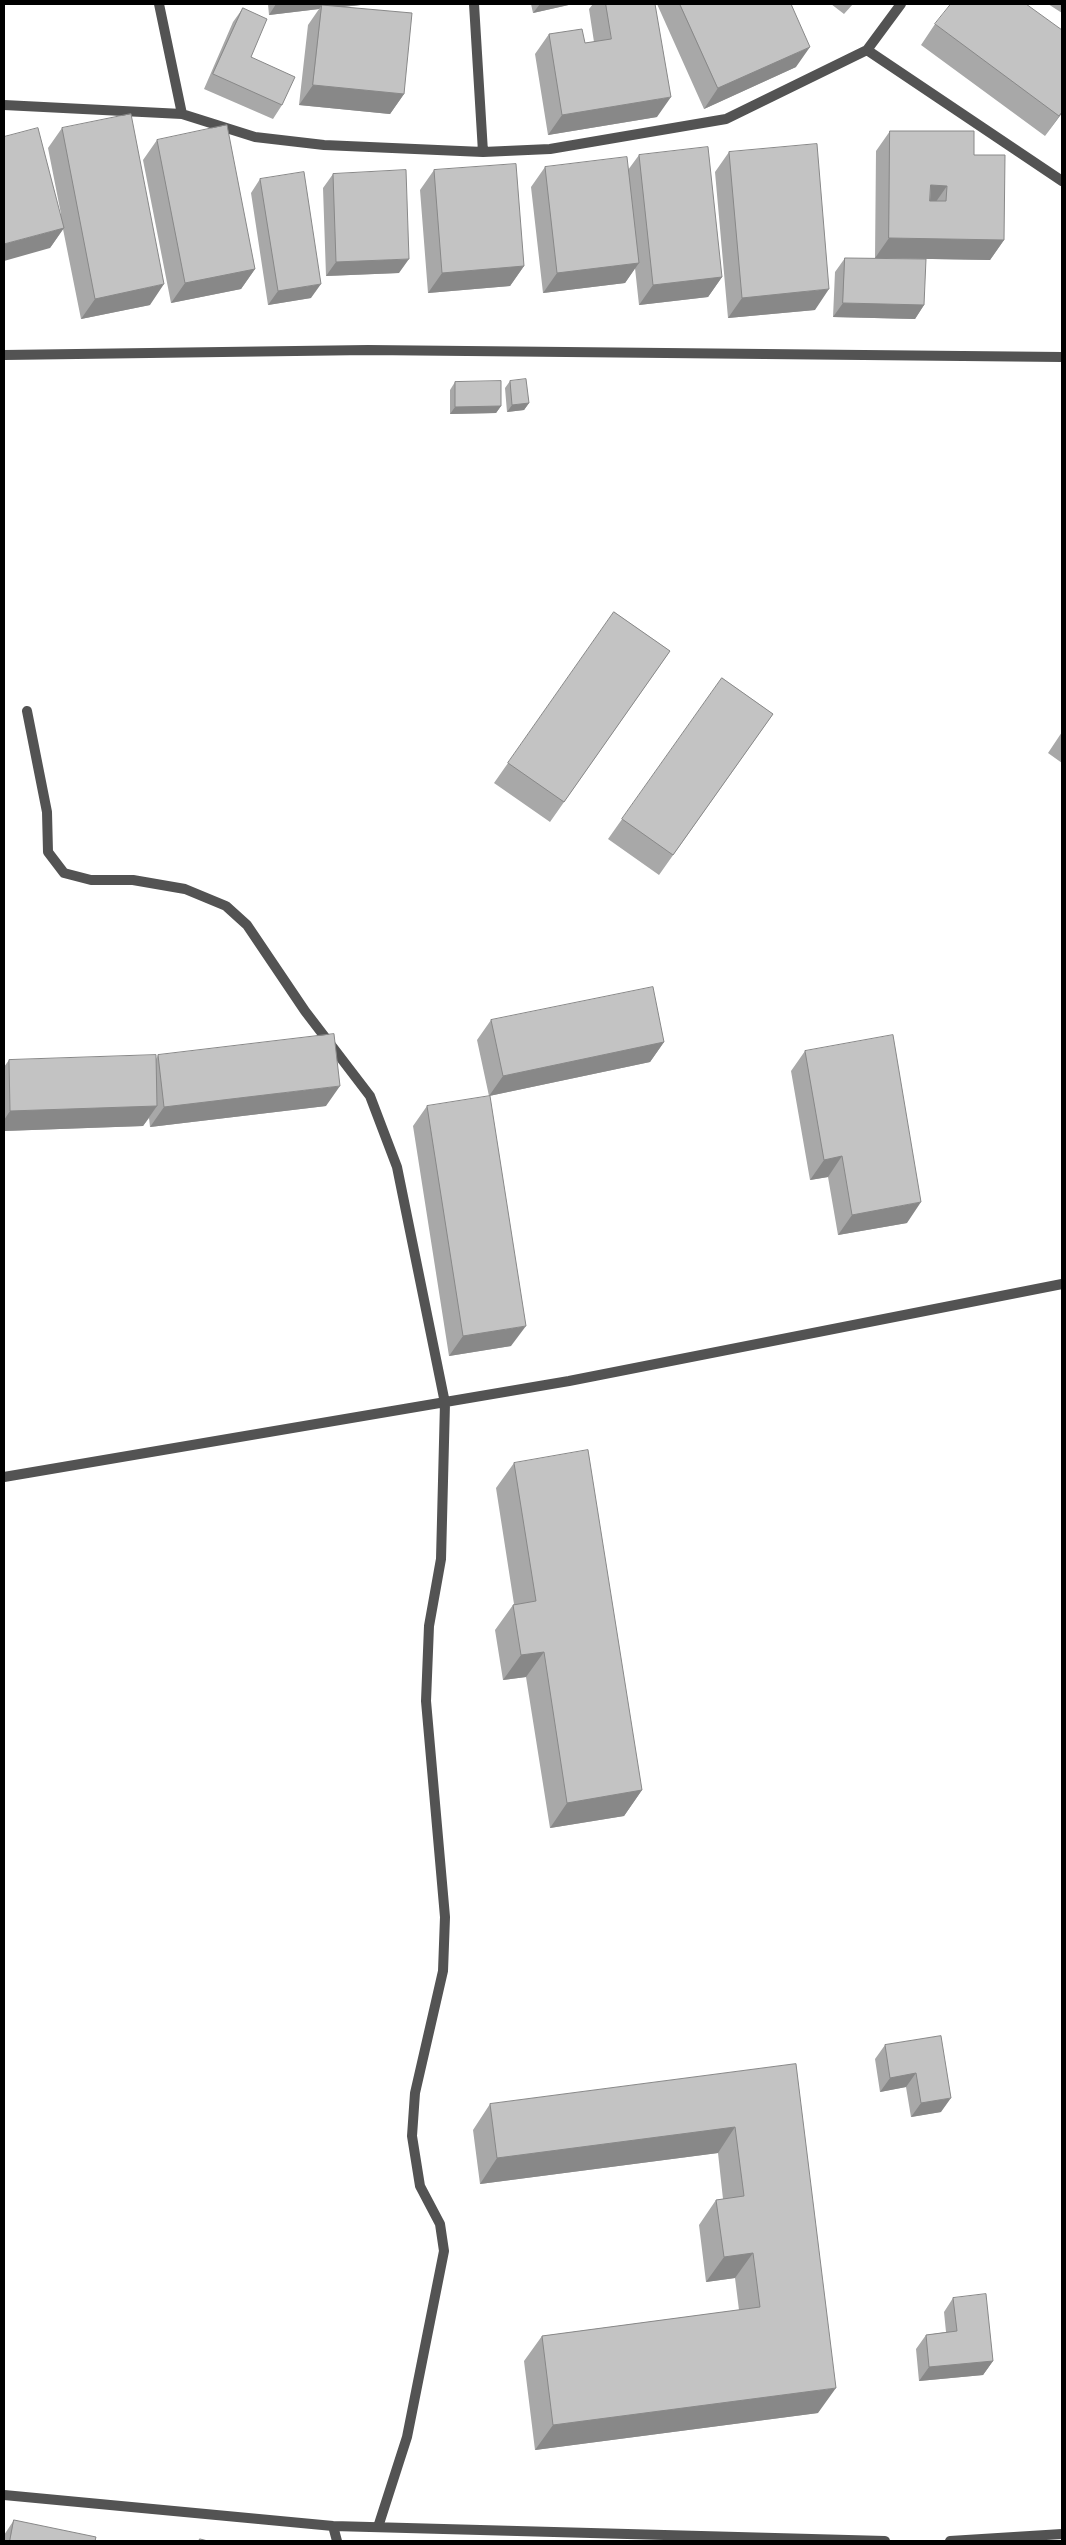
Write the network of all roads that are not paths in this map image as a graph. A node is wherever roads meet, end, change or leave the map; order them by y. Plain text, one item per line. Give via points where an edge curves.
1 (159, 4) edge
2 (474, 4) edge
3 (901, 4) edge
4 (867, 50) junction
5 (4, 104) edge
6 (182, 114) junction
7 (483, 152) junction
8 (1062, 181) edge
9 (4, 355) edge
10 (1062, 357) edge
11 (27, 711) dead end
12 (1062, 1284) edge
13 (445, 1403) junction
14 (4, 1477) edge
15 (4, 2495) edge
16 (333, 2526) junction
17 (378, 2527) junction
18 (1062, 2534) edge
19 (337, 2541) edge
20 (885, 2541) edge
21 (950, 2541) edge

1 - 6 street
2 - 7 street
3 - 4 street
4 - 7 street via 726,119 550,149
4 - 8 street
5 - 6 street
6 - 7 street via 255,137 324,145
9 - 10 street via 378,350
11 - 13 street via 47,812 48,852 64,874 91,880 133,880 185,889 226,906 247,926 305,1011 370,1096 397,1167
12 - 13 street
13 - 14 street
13 - 17 street via 441,1559 429,1626 426,1701 445,1917 443,1971 415,2093 412,2136 420,2186 440,2224 444,2251 407,2437
15 - 16 street
16 - 17 street
16 - 19 street
17 - 20 street
18 - 21 street

